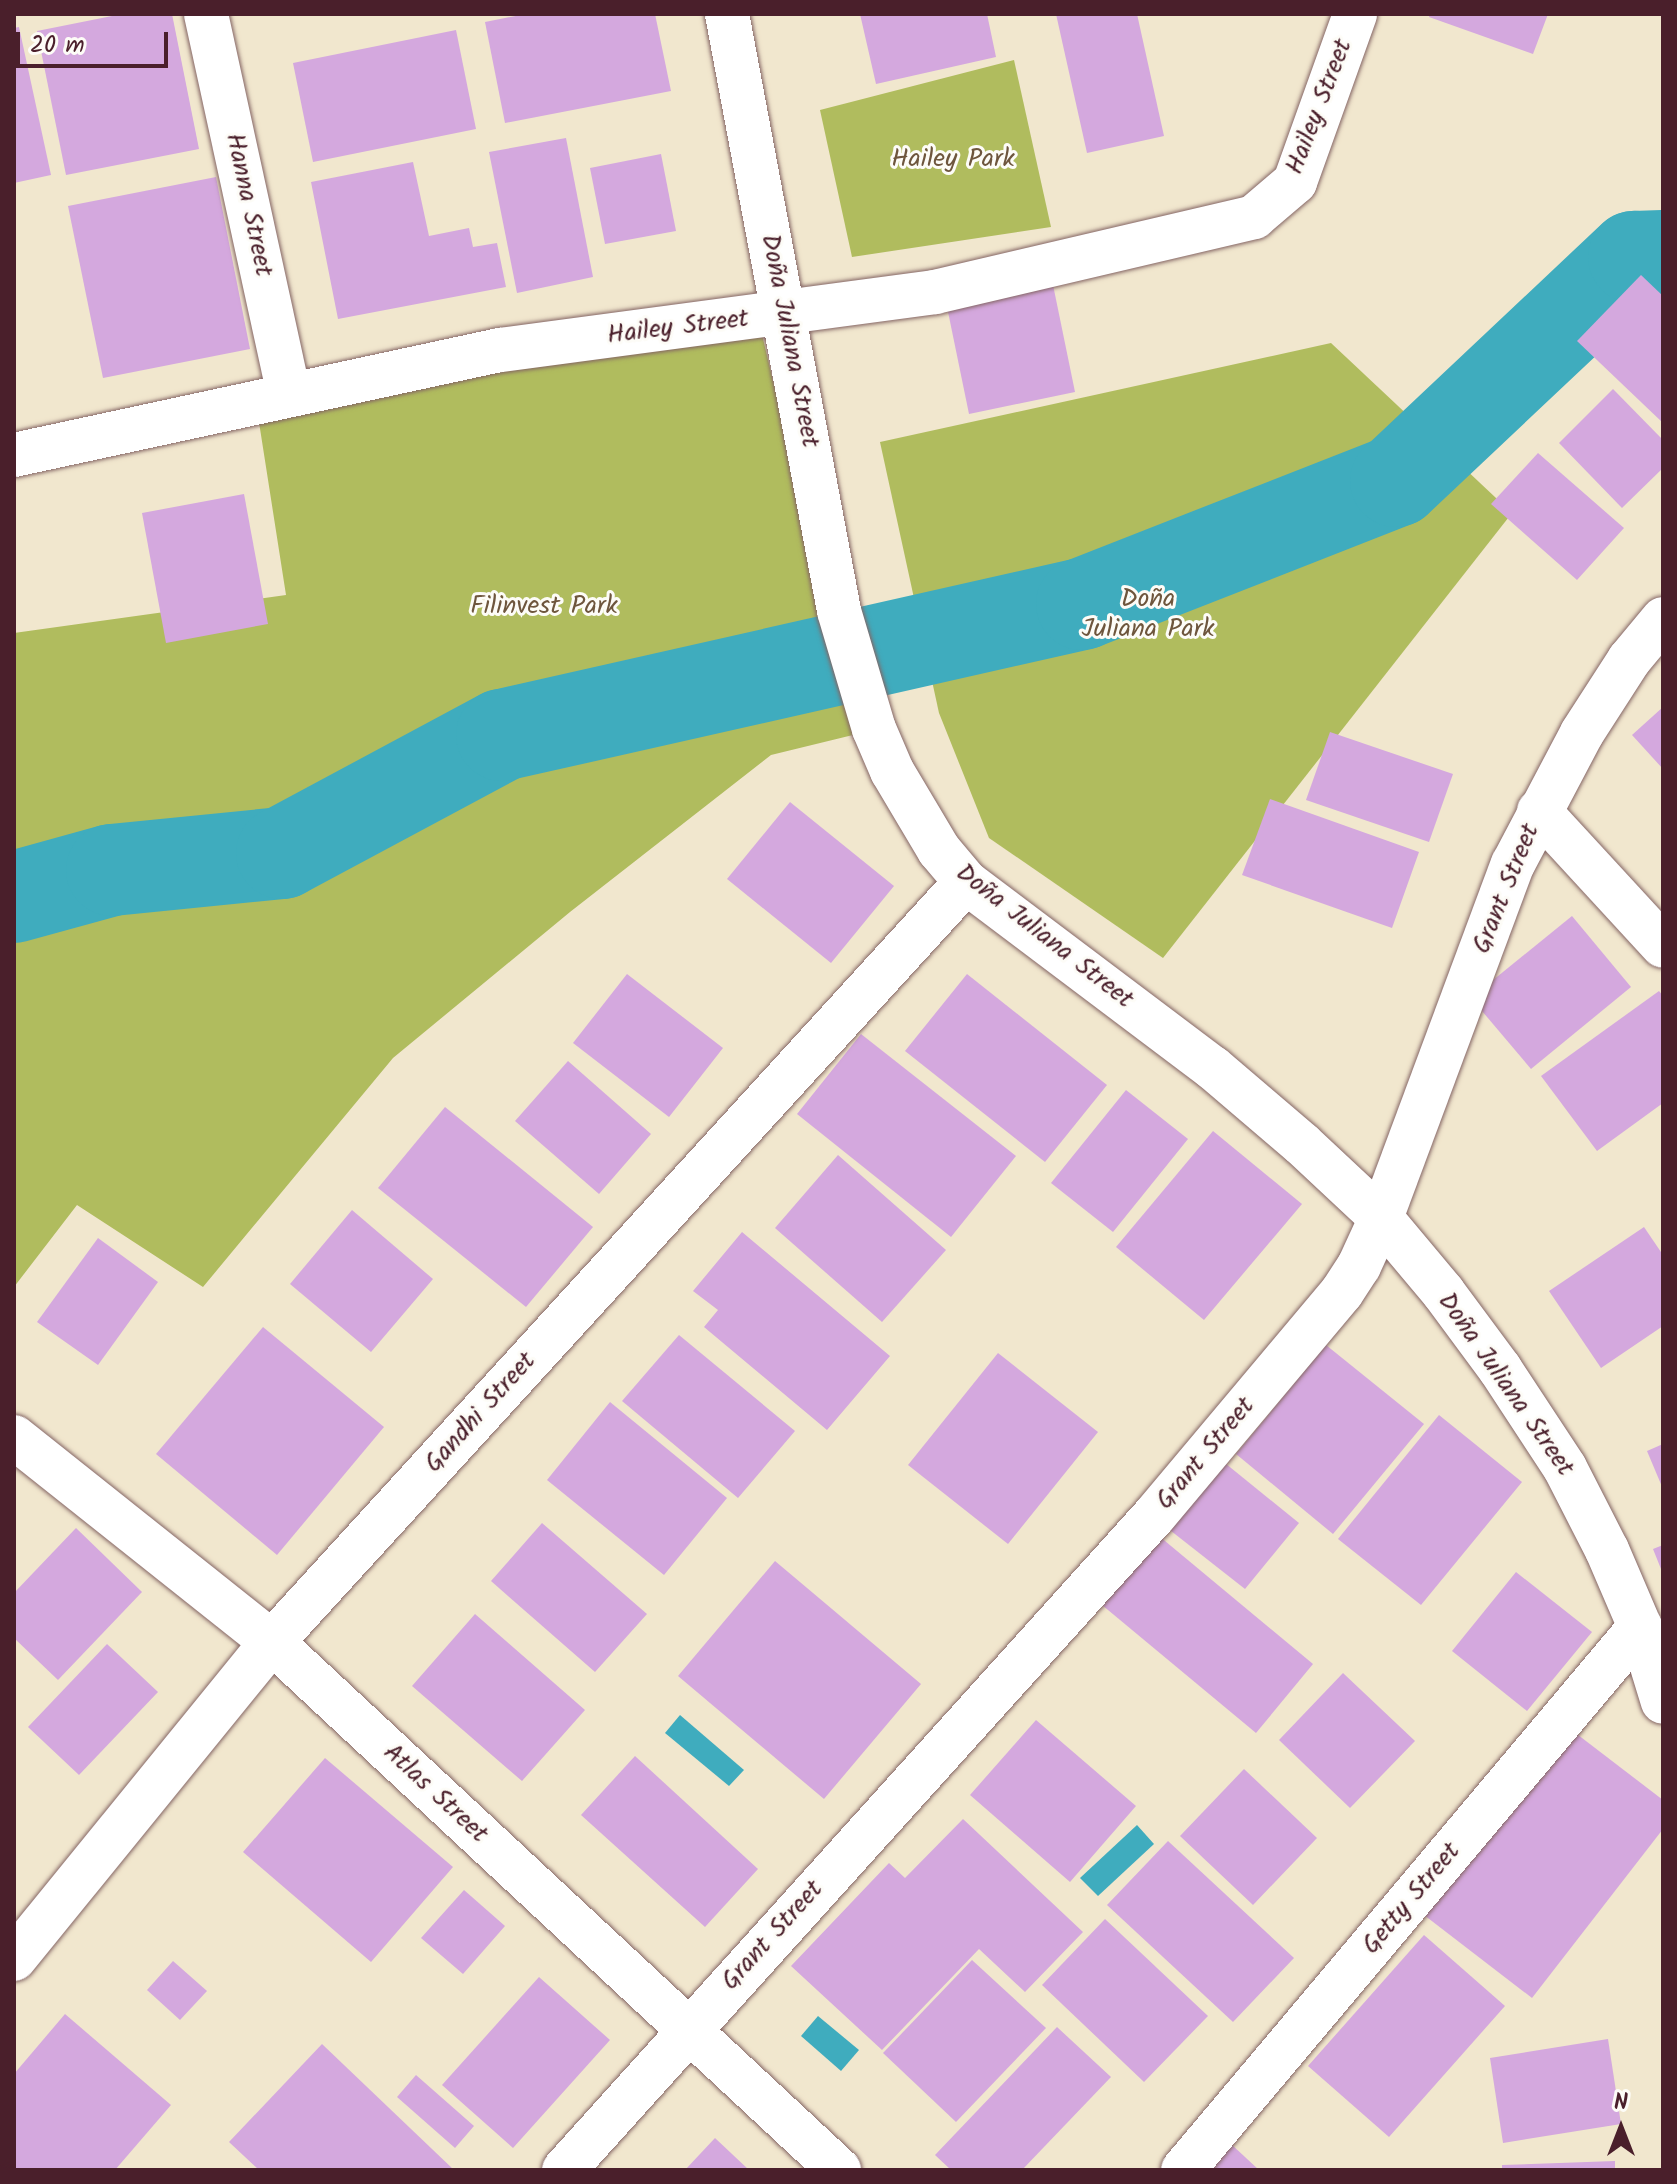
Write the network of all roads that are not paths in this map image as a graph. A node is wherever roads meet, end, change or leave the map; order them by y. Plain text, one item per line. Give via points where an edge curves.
1 (206, 14) edge
2 (727, 14) edge
3 (1355, 14) edge
4 (785, 315) junction
5 (289, 395) junction
6 (14, 455) edge
7 (1663, 619) edge
8 (1539, 811) junction
9 (966, 882) junction
10 (1663, 946) edge
11 (1381, 1218) junction
12 (14, 1437) edge
13 (1640, 1627) junction
14 (272, 1642) junction
15 (1663, 1702) edge
16 (14, 1959) edge
17 (688, 2029) junction
18 (564, 2170) edge
19 (839, 2170) edge
20 (1183, 2170) edge

1 - 5 street, Hanna Street
2 - 4 street, Doña Juliana Street
3 - 4 street, Hailey Street via 1295,182 1254,217 935,292
4 - 5 street, Hailey Street via 501,350
4 - 9 street, Doña Juliana Street via 839,611 874,729 914,811
5 - 6 street, Hailey Street
7 - 8 street, Grant Street via 1629,660
8 - 10 street
8 - 11 street, Grant Street via 1513,864
9 - 11 street, Doña Juliana Street via 1213,1068
9 - 14 street, Gandhi Street
11 - 13 street, Doña Juliana Street via 1500,1369 1565,1468
11 - 17 street, Grant Street via 1342,1292 1154,1516
12 - 14 street, Atlas Street
13 - 15 street, Doña Juliana Street
13 - 20 street, Getty Street
14 - 16 street, Gandhi Street
14 - 17 street, Atlas Street
17 - 18 street, Grant Street
17 - 19 street, Atlas Street

